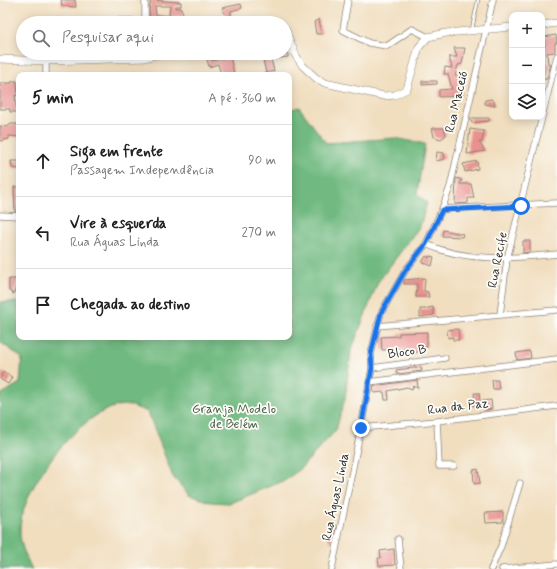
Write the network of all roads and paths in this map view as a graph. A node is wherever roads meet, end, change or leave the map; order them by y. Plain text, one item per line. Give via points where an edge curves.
1 (145, 0) edge
2 (348, 0) edge
3 (478, 0) edge
4 (493, 0) edge
5 (145, 16) edge
6 (557, 23) edge
7 (545, 25) edge
8 (509, 27) edge
9 (485, 30) junction
10 (471, 31) junction
11 (428, 37) junction
12 (292, 46) edge
13 (557, 56) edge
14 (0, 59) edge
15 (16, 60) edge
16 (23, 60) edge
17 (66, 60) edge
18 (46, 61) junction
19 (46, 72) edge
20 (545, 105) edge
21 (541, 120) edge
22 (557, 203) edge
23 (521, 206) junction
24 (442, 210) junction
25 (0, 215) edge
26 (16, 216) edge
27 (426, 244) junction
28 (557, 254) edge
29 (507, 259) junction
30 (557, 310) edge
31 (500, 315) junction
32 (377, 326) junction
33 (445, 358) dead end
34 (557, 359) edge
35 (372, 368) junction
36 (369, 382) junction
37 (557, 406) edge
38 (437, 421) junction
39 (361, 428) junction
40 (454, 466) dead end
41 (520, 483) dead end
42 (398, 539) dead end
43 (557, 564) edge
44 (332, 569) edge
45 (401, 569) edge
46 (491, 569) edge
47 (502, 569) edge

1 - 5 street
2 - 11 street via 343,30 369,43 387,46 412,29
3 - 10 lane
4 - 9 street, Rua Maceió
6 - 7 street
8 - 9 street
9 - 10 street
9 - 24 street, Rua Maceió via 450,187
10 - 11 street
11 - 12 street via 419,47 407,89 395,95 384,96 338,86 316,78 307,71
13 - 20 street, Rua Recife
14 - 15 street
16 - 18 street
17 - 18 street
18 - 19 street
21 - 23 street, Rua Recife
22 - 23 street
23 - 24 street
23 - 29 street, Rua Recife
24 - 27 street, Rua Águas Linda
25 - 26 street
27 - 29 street via 455,255
27 - 32 street, Rua Águas Linda via 388,298
28 - 29 street
29 - 31 street, Rua Recife
30 - 31 street
31 - 32 street
32 - 35 street, Rua Águas Linda via 371,354
33 - 35 street, Bloco B
34 - 36 street
35 - 36 street, Rua Águas Linda
36 - 39 street, Rua Águas Linda
37 - 38 street, Rua da Paz
38 - 39 street, Rua da Paz
38 - 40 street via 438,466
39 - 44 street, Rua Águas Linda
41 - 46 street
42 - 45 street
43 - 47 street

